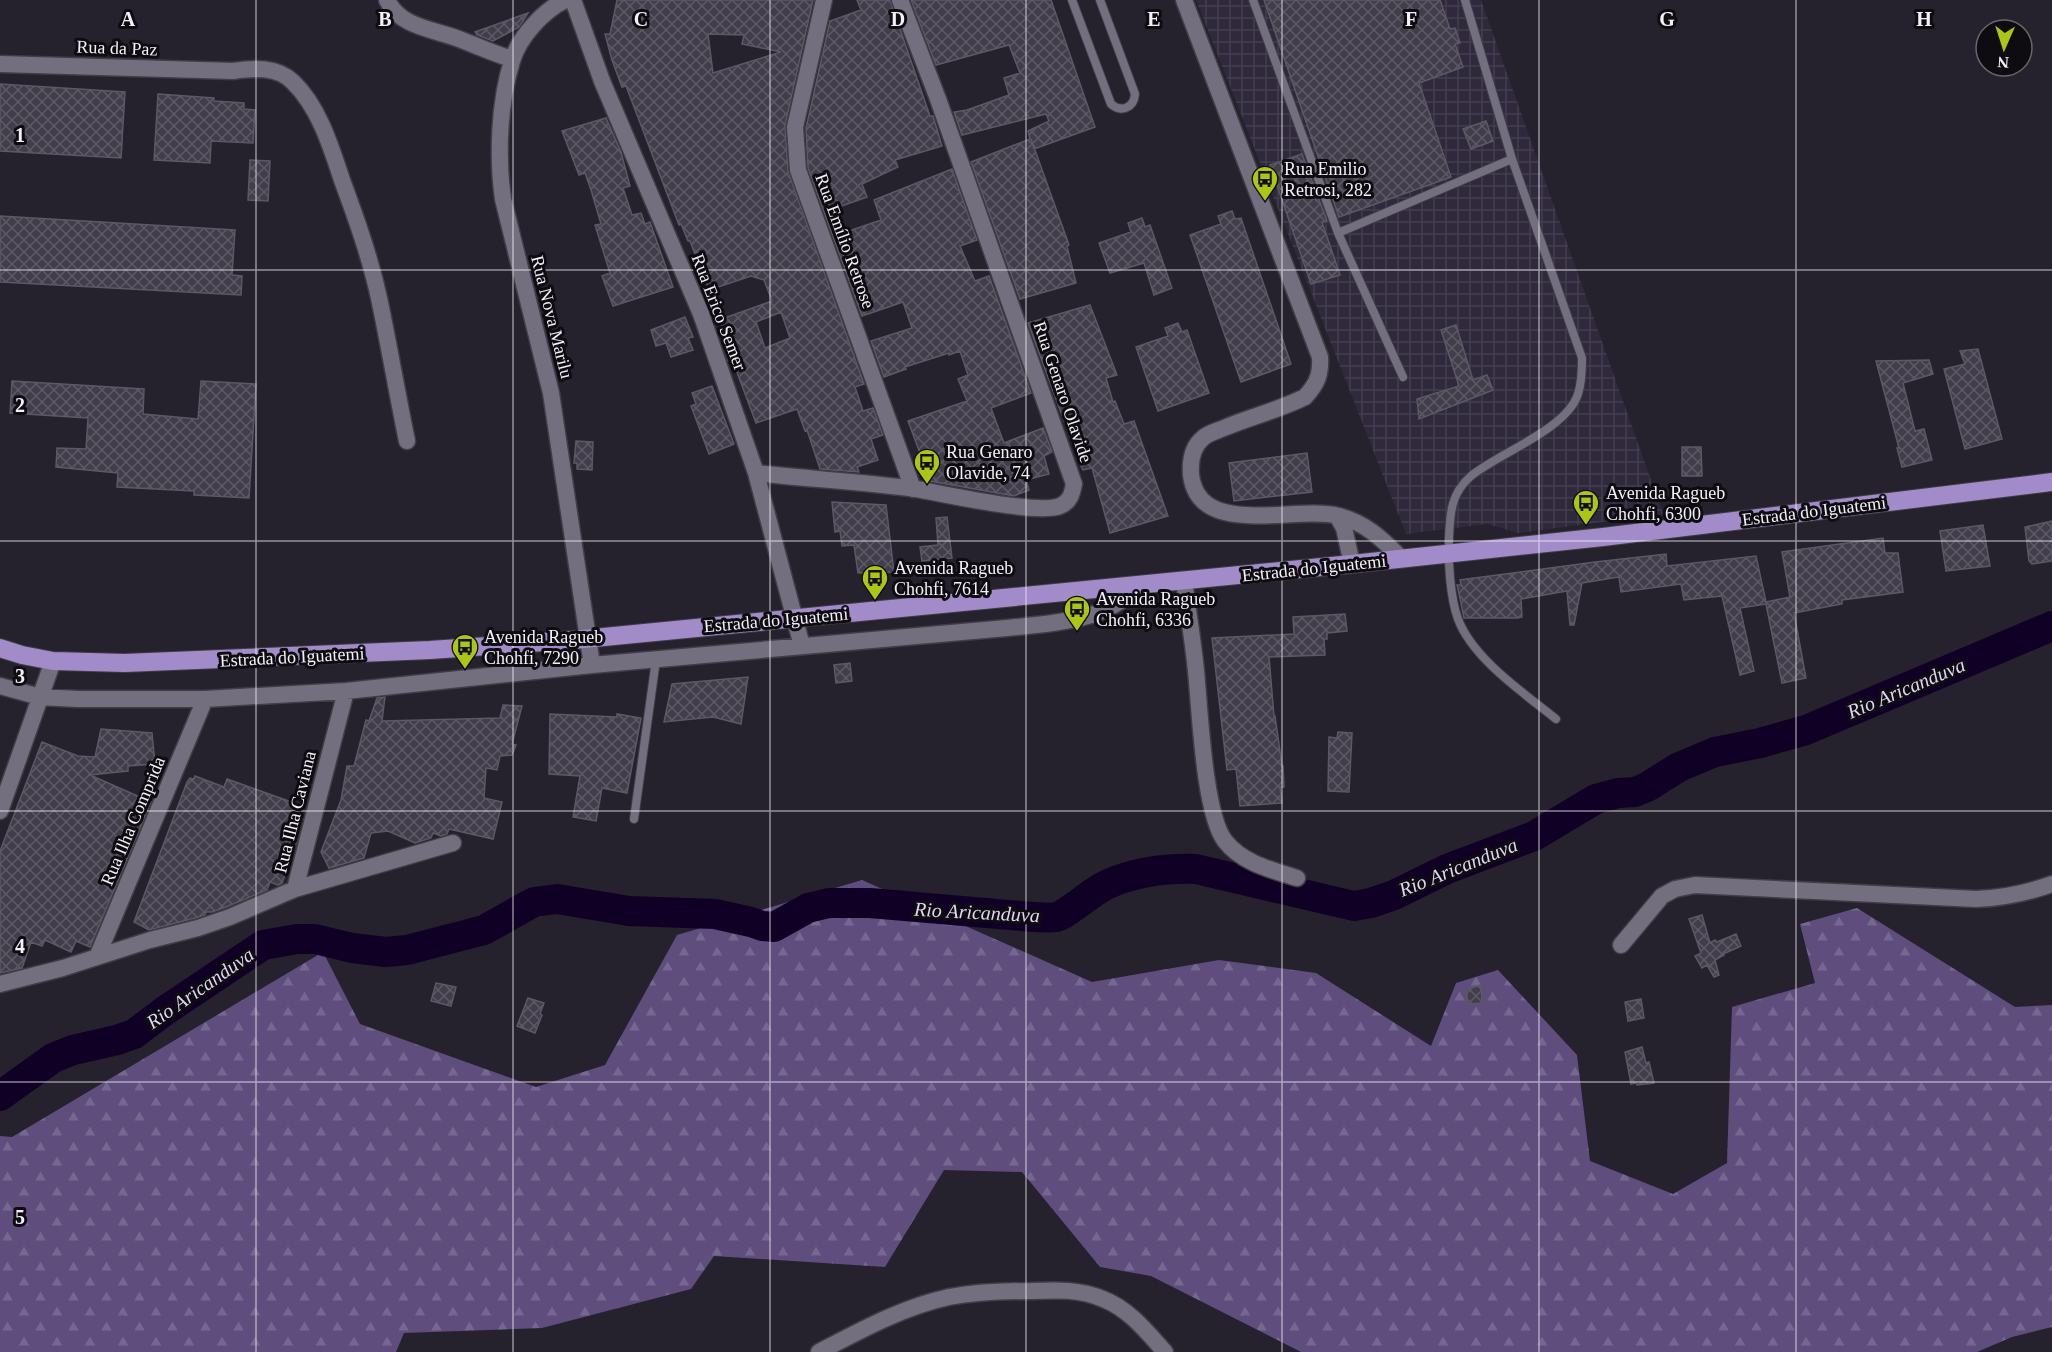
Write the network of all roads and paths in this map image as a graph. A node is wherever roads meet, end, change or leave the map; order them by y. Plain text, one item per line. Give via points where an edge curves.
1 (387, 0) edge
2 (573, 0) edge
3 (824, 0) edge
4 (900, 0) edge
5 (1072, 0) edge
6 (1100, 0) edge
7 (1184, 0) edge
8 (1253, 0) edge
9 (1465, 0) edge
10 (555, 2) edge
11 (512, 59) junction
12 (0, 64) edge
13 (1512, 159) junction
14 (1338, 233) junction
15 (1403, 377) dead end
16 (407, 441) dead end
17 (756, 473) junction
18 (2052, 482) edge
19 (914, 489) junction
20 (1337, 516) junction
21 (1448, 553) junction
22 (1402, 559) junction
23 (1352, 564) junction
24 (1184, 581) junction
25 (1145, 585) junction
26 (794, 618) junction
27 (589, 638) junction
28 (802, 646) junction
29 (0, 648) edge
30 (656, 660) junction
31 (53, 661) junction
32 (592, 665) junction
33 (0, 686) edge
34 (346, 691) junction
35 (40, 697) junction
36 (205, 699) junction
37 (1556, 719) dead end
38 (0, 811) edge
39 (634, 819) dead end
40 (453, 843) dead end
41 (1297, 879) dead end
42 (2052, 884) edge
43 (295, 889) junction
44 (1621, 945) dead end
45 (98, 957) junction
46 (0, 984) edge
47 (845, 1346) edge
48 (819, 1352) edge
49 (1165, 1352) edge

1 - 11 street via 404,20
2 - 17 street, Rua Erico Semer via 602,81 701,314
3 - 19 street, Rua Emílio Retrose via 795,127 798,170
4 - 19 street, Rua Genaro Olavide via 1074,484 1068,501 1047,508
5 - 6 lane via 1111,104 1121,109 1133,104 1135,94
7 - 20 street via 1287,267 1320,357 1321,371 1317,384 1305,397 1204,436 1192,454 1192,482 1205,505 1223,513 1312,512
8 - 14 lane
9 - 13 lane
10 - 11 street, Rua Nova Marilu via 532,27
11 - 27 street, Rua Nova Marilu via 503,102 503,199 551,393
12 - 16 street, Rua da Paz via 233,71 254,68 277,72 294,82 322,127 362,237
13 - 14 lane
13 - 21 lane via 1582,358 1582,378 1570,410 1472,476 1456,492 1451,504
14 - 15 lane
17 - 19 street, Rua Genaro Olavide
17 - 26 street, Rua Erico Semer
18 - 21 main road, Estrada do Iguatemi
20 - 22 street via 1359,522 1375,532
20 - 23 street via 1344,528
21 - 22 main road, Estrada do Iguatemi
21 - 37 lane via 1458,619 1475,647
22 - 23 main road, Estrada do Iguatemi
23 - 24 main road, Estrada do Iguatemi
24 - 25 main road, Estrada do Iguatemi
24 - 41 street via 1206,773 1219,832 1243,857
25 - 26 main road, Estrada do Iguatemi
25 - 28 street via 1093,615 1068,621
26 - 27 main road, Estrada do Iguatemi
26 - 28 street, Rua Erico Semer
27 - 31 main road, Estrada do Iguatemi via 237,659
27 - 32 street, Rua Nova Marilu
28 - 30 street
29 - 31 main road, Estrada do Iguatemi
30 - 32 street
30 - 39 lane
31 - 35 street
32 - 34 street
33 - 35 street
34 - 36 street
34 - 43 street, Rua Ilha Caviana
35 - 36 street
35 - 38 street
36 - 45 street, Rua Ilha Comprida
40 - 43 street, Rua Ilha Caviana
42 - 44 street via 2030,892 1976,899 1695,885 1675,889 1662,897
43 - 45 street via 230,917
45 - 46 street
47 - 48 street
47 - 49 street via 885,1318 950,1297 996,1291 1065,1290 1104,1299 1121,1308

